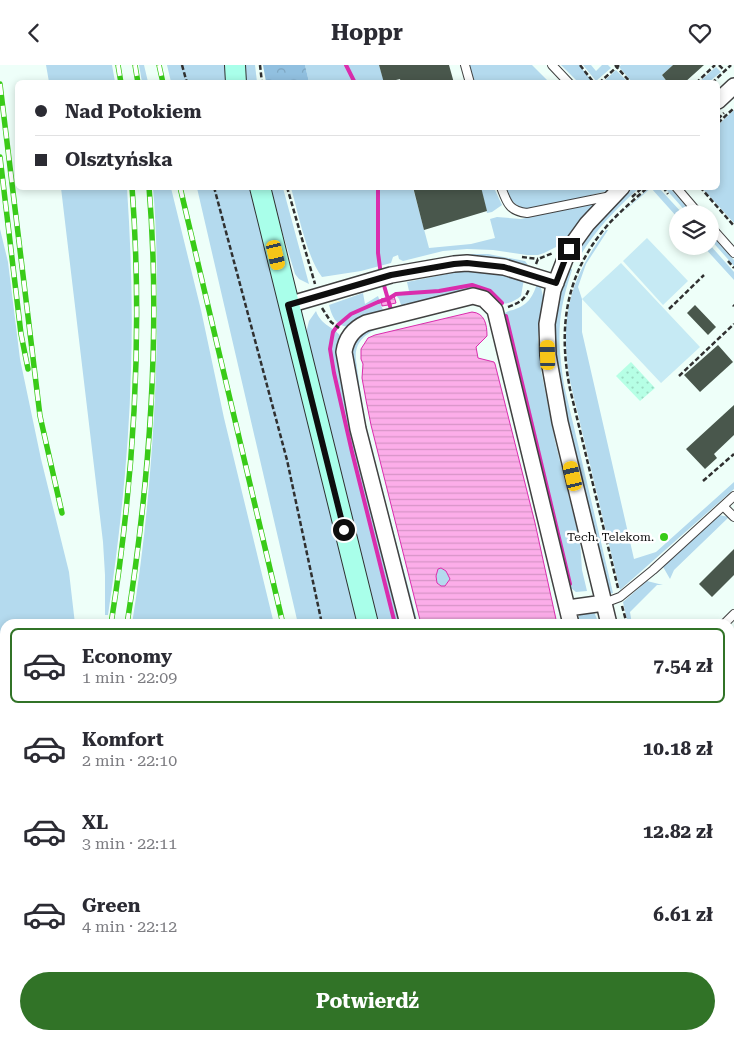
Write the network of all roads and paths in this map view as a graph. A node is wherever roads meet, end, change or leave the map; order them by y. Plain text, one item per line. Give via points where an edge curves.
1 (182, 65) edge
2 (234, 65) edge
3 (260, 65) edge
4 (465, 65) edge
5 (552, 65) edge
6 (715, 65) edge
7 (719, 65) edge
8 (731, 65) edge
9 (581, 66) edge
10 (617, 66) edge
11 (725, 71) junction
12 (186, 80) edge
13 (236, 80) edge
14 (262, 80) edge
15 (469, 80) edge
16 (567, 80) edge
17 (592, 80) edge
18 (602, 80) edge
19 (629, 80) edge
20 (699, 80) edge
21 (715, 80) edge
22 (734, 86) edge
23 (720, 99) edge
24 (734, 108) edge
25 (720, 121) edge
26 (215, 190) edge
27 (261, 190) edge
28 (288, 190) edge
29 (503, 190) edge
30 (639, 190) edge
31 (645, 190) edge
32 (679, 190) edge
33 (703, 190) edge
34 (618, 192) edge
35 (691, 205) edge
36 (734, 226) edge
37 (719, 236) edge
38 (734, 253) edge
39 (704, 275) dead end
40 (556, 283) junction
41 (318, 295) junction
42 (288, 305) junction
43 (564, 305) dead end
44 (669, 309) dead end
45 (562, 320) dead end
46 (734, 324) edge
47 (352, 333) junction
48 (679, 376) dead end
49 (734, 454) edge
50 (703, 481) dead end
51 (734, 496) edge
52 (723, 506) junction
53 (734, 517) edge
54 (613, 600) junction
55 (568, 608) junction
56 (321, 619) edge
57 (367, 619) edge
58 (407, 619) edge
59 (571, 619) edge
60 (614, 619) edge
61 (614, 619) edge
62 (624, 619) edge

1 - 12 path
2 - 13 main road
3 - 14 path
4 - 15 lane
5 - 16 lane
6 - 20 path
7 - 11 path
8 - 11 path
9 - 17 path
10 - 18 path
10 - 19 path
11 - 21 path
22 - 23 street
24 - 25 path
26 - 56 path via 287,460
27 - 42 main road
28 - 41 path
29 - 34 lane via 512,208 527,213
30 - 43 path via 593,238 573,275
31 - 54 path via 608,225 584,259 569,294 563,334 570,389
32 - 35 lane
33 - 36 path
34 - 40 street via 587,224 569,249
37 - 38 lane
39 - 44 path
40 - 41 street via 504,267 467,263 391,275
40 - 54 street via 547,324 548,355 560,422
41 - 42 street
41 - 47 path via 321,307 331,322
42 - 57 main road
45 - 54 path via 562,359 567,388
46 - 48 path
47 - 55 street via 366,323 473,297 484,299 495,310
47 - 58 street via 344,352 355,415
49 - 50 path
51 - 52 lane
52 - 53 lane
52 - 54 lane via 653,570
54 - 55 street
54 - 60 street
54 - 61 path
54 - 62 path
55 - 59 street

